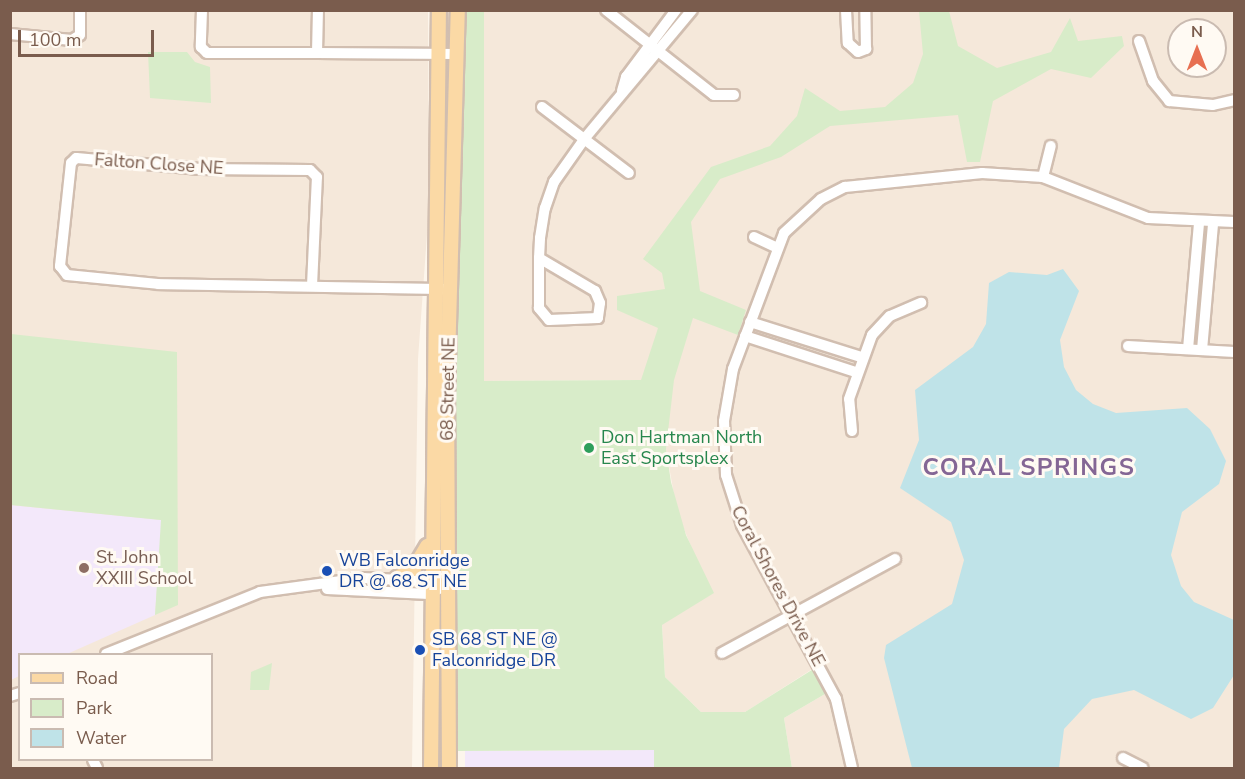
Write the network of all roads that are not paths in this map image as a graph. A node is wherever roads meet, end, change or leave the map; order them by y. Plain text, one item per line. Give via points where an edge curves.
1 (80, 10) edge
2 (202, 10) edge
3 (318, 10) edge
4 (439, 10) edge
5 (458, 10) edge
6 (606, 10) edge
7 (676, 10) edge
8 (692, 10) edge
9 (846, 10) edge
10 (864, 10) edge
11 (10, 34) edge
12 (1138, 41) dead end
13 (654, 48) junction
14 (318, 53) junction
15 (439, 54) junction
16 (458, 54) junction
17 (734, 95) dead end
18 (1234, 100) edge
19 (542, 107) dead end
20 (585, 138) junction
21 (1051, 146) dead end
22 (629, 173) dead end
23 (1043, 177) junction
24 (1233, 221) edge
25 (1199, 223) junction
26 (1213, 223) junction
27 (754, 237) dead end
28 (775, 247) junction
29 (539, 258) junction
30 (312, 286) junction
31 (432, 289) junction
32 (449, 289) junction
33 (921, 303) dead end
34 (750, 322) junction
35 (745, 336) junction
36 (1128, 346) dead end
37 (1188, 349) junction
38 (1202, 350) junction
39 (1234, 352) edge
40 (861, 357) junction
41 (856, 372) junction
42 (852, 431) dead end
43 (430, 541) junction
44 (895, 559) dead end
45 (397, 578) junction
46 (429, 578) junction
47 (447, 586) junction
48 (312, 587) junction
49 (429, 594) junction
50 (794, 612) junction
51 (108, 653) edge
52 (722, 653) dead end
53 (1123, 758) dead end
54 (431, 768) edge
55 (449, 768) edge
56 (852, 768) edge
57 (1143, 768) edge

1 - 11 street via 80,35 72,40
2 - 14 street via 201,48 207,53
3 - 14 street
4 - 15 main road, 68 Street NE
5 - 16 main road, 68 Street NE
6 - 13 street
7 - 13 street
8 - 13 street
9 - 10 street via 848,43 858,52 866,49
12 - 18 street via 1153,81 1169,101 1213,105
13 - 17 street via 714,95
13 - 20 street
14 - 15 street
15 - 16 street
15 - 31 main road, 68 Street NE
16 - 32 main road, 68 Street NE
19 - 20 street
20 - 22 street
20 - 29 street via 554,182
21 - 23 street
23 - 25 street, Coral Shores Drive NE via 1148,218
23 - 28 street, Coral Shores Drive NE via 953,175 845,187 801,216
24 - 26 street, Coral Shores Drive NE
25 - 26 street, Coral Shores Drive NE
25 - 37 street
26 - 38 street
27 - 28 street
28 - 34 street, Coral Shores Drive NE
29 - 29 street via 539,308 549,320 598,318 600,303 595,291
30 - 30 street, Falton Close NE via 317,177 310,170 200,170 76,158 71,163 60,266 67,275 158,284
30 - 31 street, Falton Close NE
31 - 32 street, Falton Close NE
31 - 43 main road, 68 Street NE
32 - 47 main road, 68 Street NE
33 - 40 street via 890,316
34 - 35 street, Coral Shores Drive NE
34 - 40 street
35 - 41 street
35 - 50 street, Coral Shores Drive NE via 726,400 726,475 742,525
36 - 37 street
37 - 38 street
38 - 39 street
40 - 41 street
41 - 42 street via 848,407
43 - 45 main road via 414,568
43 - 46 main road, 68 Street NE
44 - 50 street
45 - 46 street
45 - 48 street
46 - 47 street
46 - 49 main road, 68 Street NE
47 - 49 street
47 - 55 main road, 68 Street NE
48 - 49 street
48 - 51 street via 234,600
49 - 54 main road, 68 Street NE
50 - 52 street
50 - 56 street, Coral Shores Drive NE via 837,699
53 - 57 street

